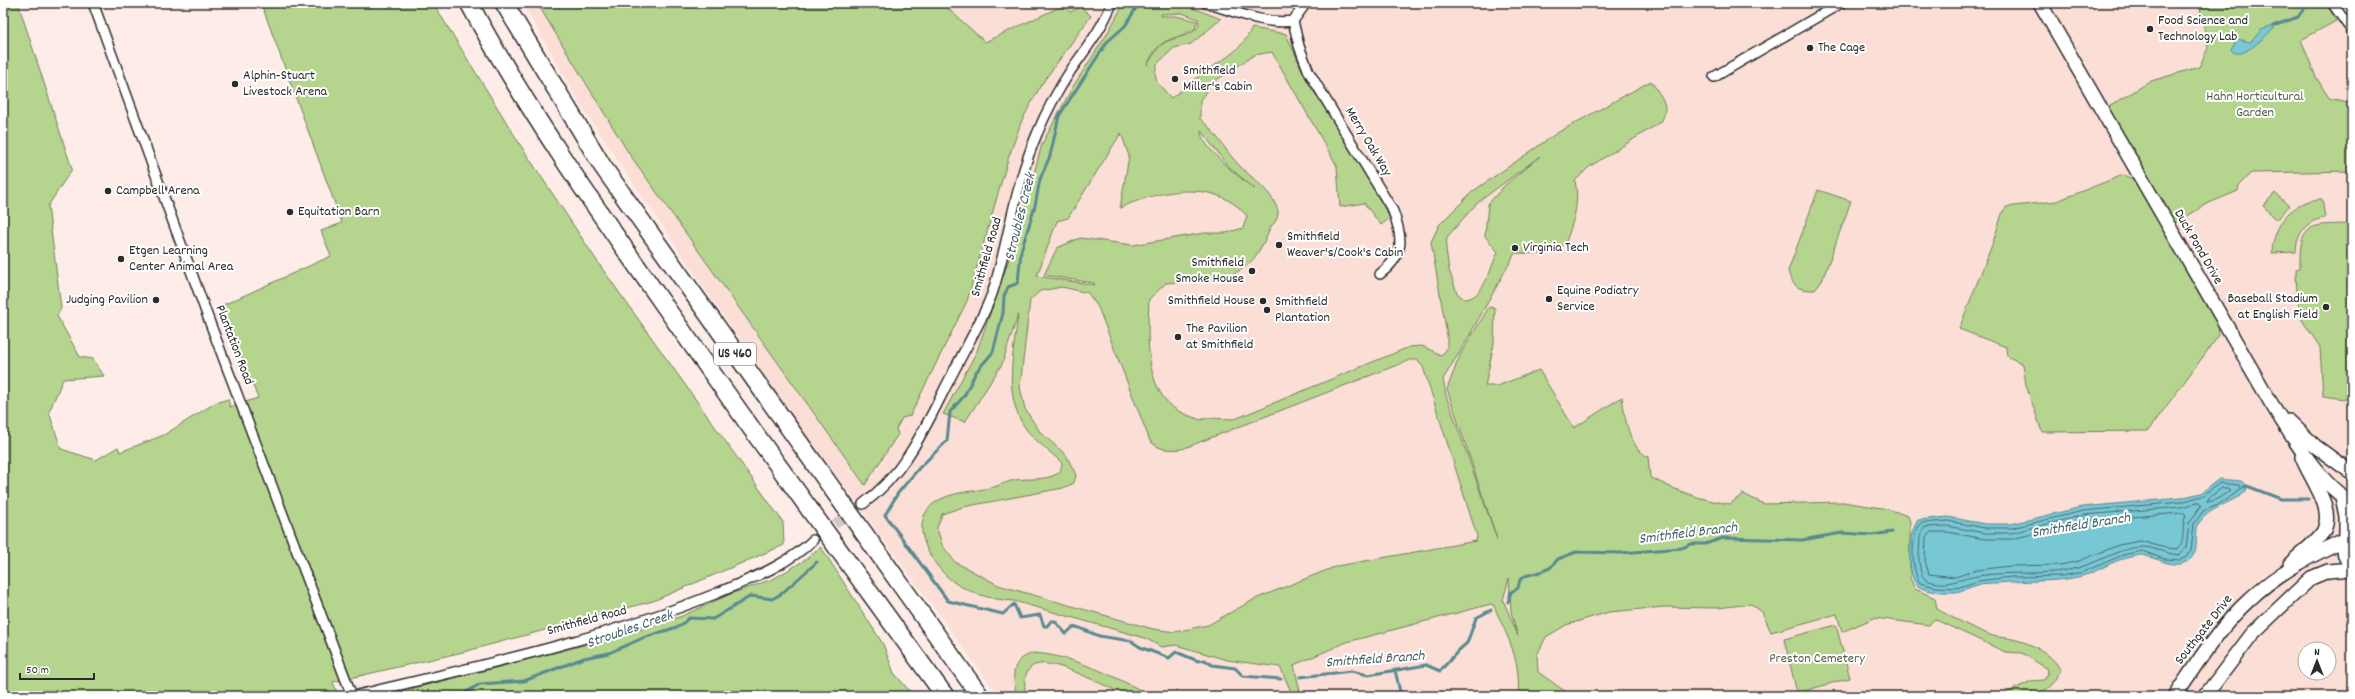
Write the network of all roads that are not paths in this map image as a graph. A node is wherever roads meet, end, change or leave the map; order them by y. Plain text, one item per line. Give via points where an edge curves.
1 (93, 3) edge
2 (469, 3) edge
3 (504, 3) edge
4 (1112, 3) edge
5 (1206, 3) edge
6 (1306, 3) edge
7 (1841, 3) edge
8 (2040, 3) edge
9 (2332, 3) edge
10 (1293, 21) junction
11 (2352, 31) edge
12 (1714, 77) dead end
13 (1380, 274) dead end
14 (2271, 403) junction
15 (2297, 443) junction
16 (2352, 473) edge
17 (2347, 500) edge
18 (863, 504) tunnel mouth
19 (2348, 535) edge
20 (813, 540) tunnel mouth
21 (2352, 568) edge
22 (2272, 581) junction
23 (353, 696) edge
24 (945, 696) edge
25 (980, 696) edge
26 (2175, 696) edge
27 (2206, 696) edge

1 - 23 street, Plantation Road via 210,323
2 - 24 highway, US 460 via 576,180
3 - 25 highway, US 460 via 603,167
4 - 18 street, Smithfield Road via 1036,135 1023,172 987,307 916,446 893,478
5 - 10 street via 1265,20
6 - 10 street
7 - 12 street
8 - 14 main road, Duck Pond Drive
9 - 11 street
10 - 13 street, Merry Oak Way via 1299,46 1310,72 1393,211 1400,228 1400,247 1396,258
14 - 15 main road, Duck Pond Drive
14 - 16 main road via 2315,446
15 - 17 main road, Duck Pond Drive via 2314,466
15 - 22 main road via 2307,472 2324,505 2326,522 2319,536
17 - 19 main road, Duck Pond Drive
19 - 21 main road via 2344,550
19 - 22 main road, Southgate Drive
20 - 23 street, Smithfield Road via 781,564 673,611 532,651
21 - 27 main road via 2328,571 2311,578 2252,634
22 - 26 main road, Southgate Drive via 2230,620

